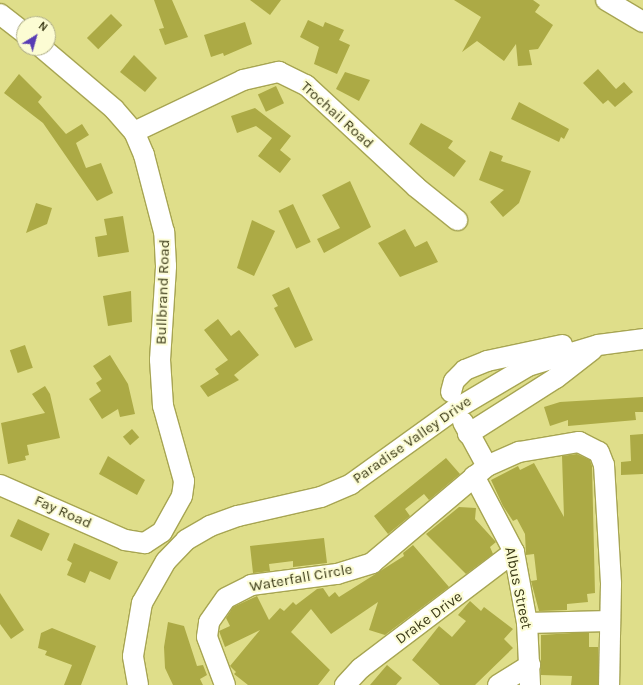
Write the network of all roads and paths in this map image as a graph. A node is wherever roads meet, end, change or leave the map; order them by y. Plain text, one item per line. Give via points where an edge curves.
1 (606, 0) edge
2 (0, 14) edge
3 (643, 22) edge
4 (16, 27) edge
5 (51, 56) edge
6 (134, 132) junction
7 (458, 220) dead end
8 (643, 339) edge
9 (598, 345) junction
10 (451, 392) dead end
11 (480, 471) junction
12 (0, 485) edge
13 (125, 540) joint
14 (514, 552) junction
15 (610, 621) junction
16 (527, 623) junction
17 (530, 665) junction
18 (138, 685) edge
19 (225, 685) edge
20 (345, 685) edge
21 (498, 685) edge
22 (530, 685) edge
23 (609, 685) edge

1 - 3 street
2 - 4 street
5 - 6 street, Bullbrand Road via 114,109
6 - 7 street, Trochail Road via 243,80 279,72 306,85 416,187
6 - 13 street, Bullbrand Road via 144,155 164,232 166,266 160,360 163,406 184,481 182,496 162,532 145,543
8 - 9 street, Paradise Valley Drive
9 - 10 street via 567,344 487,360 465,370 454,381
9 - 11 street via 556,378 466,428
9 - 18 street, Paradise Valley Drive via 559,355 504,377 351,484 320,497 210,526 186,540 166,561 142,603 135,628 133,656
11 - 14 street, Albus Street
11 - 15 street, Waterfall Circle via 519,452 557,443 579,442 600,452 604,465
11 - 19 street, Waterfall Circle via 372,563 336,574 251,585 226,598 209,622 207,637
12 - 13 street, Fay Road
14 - 16 street, Albus Street
14 - 20 street, Drake Drive via 361,668
15 - 16 street
15 - 23 street, Waterfall Circle
16 - 17 street, Albus Street
17 - 21 street
17 - 22 street, Albus Street

